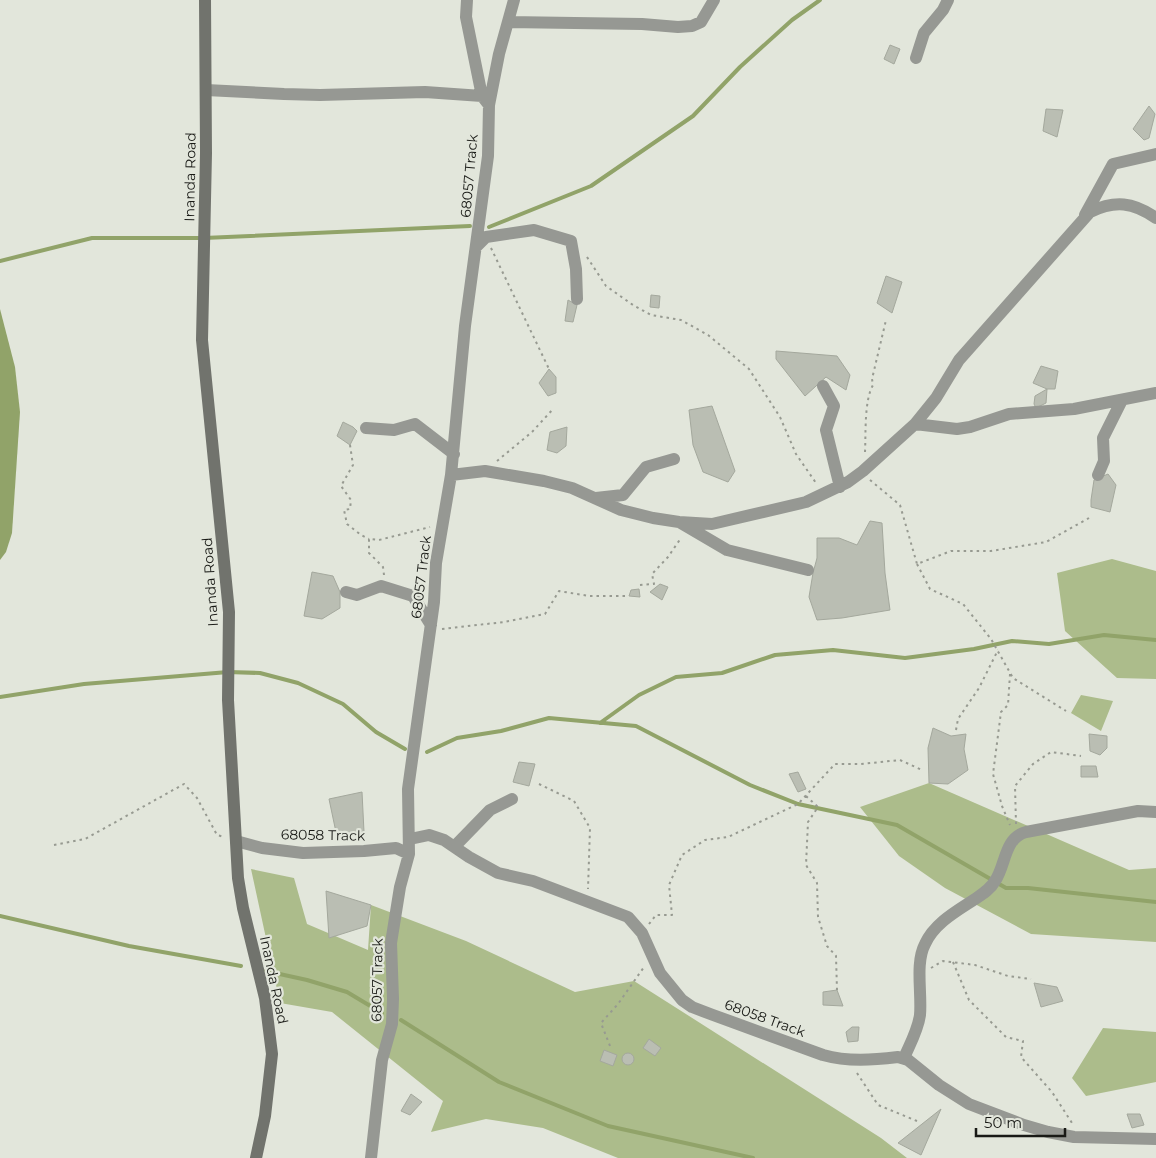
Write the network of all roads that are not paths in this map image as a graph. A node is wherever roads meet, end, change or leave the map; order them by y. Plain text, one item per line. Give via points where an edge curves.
1 (205, 0) edge
2 (467, 0) edge
3 (514, 0) edge
4 (714, 0) edge
5 (948, 0) edge
6 (508, 22) junction
7 (916, 58) dead end
8 (206, 90) junction
9 (485, 101) junction
10 (1156, 154) edge
11 (1085, 216) junction
12 (1156, 218) edge
13 (476, 247) junction
14 (577, 299) dead end
15 (823, 386) dead end
16 (1156, 393) edge
17 (1122, 400) junction
18 (915, 424) junction
19 (366, 428) dead end
20 (454, 454) junction
21 (674, 459) dead end
22 (451, 475) junction
23 (1098, 475) dead end
24 (840, 487) junction
25 (596, 498) junction
26 (683, 525) junction
27 (808, 570) dead end
28 (346, 592) dead end
29 (430, 628) junction
30 (512, 799) dead end
31 (1156, 812) edge
32 (410, 839) junction
33 (236, 841) junction
34 (455, 846) junction
35 (409, 854) junction
36 (904, 1058) junction
37 (1156, 1139) edge
38 (256, 1158) edge
39 (372, 1158) edge

1 - 8 street, Inanda Road
2 - 9 street via 466,17
3 - 6 street, 68057 Track
4 - 6 street via 701,22 692,26
5 - 7 street via 924,33
6 - 9 street, 68057 Track
8 - 9 street via 302,95 425,92
8 - 33 street, Inanda Road via 202,340 228,612 228,700
9 - 13 street, 68057 Track via 488,156
10 - 11 street via 1113,164
11 - 12 street via 1115,203 1127,204
11 - 18 street via 959,360 936,398
13 - 14 street via 486,237 534,230 571,241
13 - 20 street, 68057 Track via 465,326
15 - 24 street via 834,406 826,430
16 - 17 street
17 - 18 street via 1074,409 1009,414 957,429
17 - 23 street via 1103,438 1104,462
18 - 24 street via 863,471
19 - 20 street via 394,430 416,424
20 - 22 street, 68057 Track
21 - 25 street via 646,467 623,495
22 - 25 street via 485,471 572,488
22 - 29 street, 68057 Track via 436,563
24 - 26 street via 806,502 712,524
25 - 26 street via 621,510
26 - 27 street via 727,550
28 - 29 street via 357,595 381,586 413,596
29 - 32 street, 68057 Track via 408,789
30 - 34 street via 490,810
31 - 36 street via 1138,812 1026,832 1015,837 1000,875 991,887 950,915 930,935 921,954 920,1015
32 - 34 street, 68058 Track via 429,835
32 - 35 street, 68057 Track
33 - 35 street, 68058 Track via 303,853 396,848
33 - 38 street, Inanda Road via 243,908 265,998 272,1054 265,1116
34 - 36 street, 68058 Track via 498,873 533,881 628,918 642,933 660,973 692,1007 823,1056 850,1060
35 - 39 street, 68057 Track via 391,943 392,1024 382,1060
36 - 37 street via 969,1104 1048,1132 1082,1137

